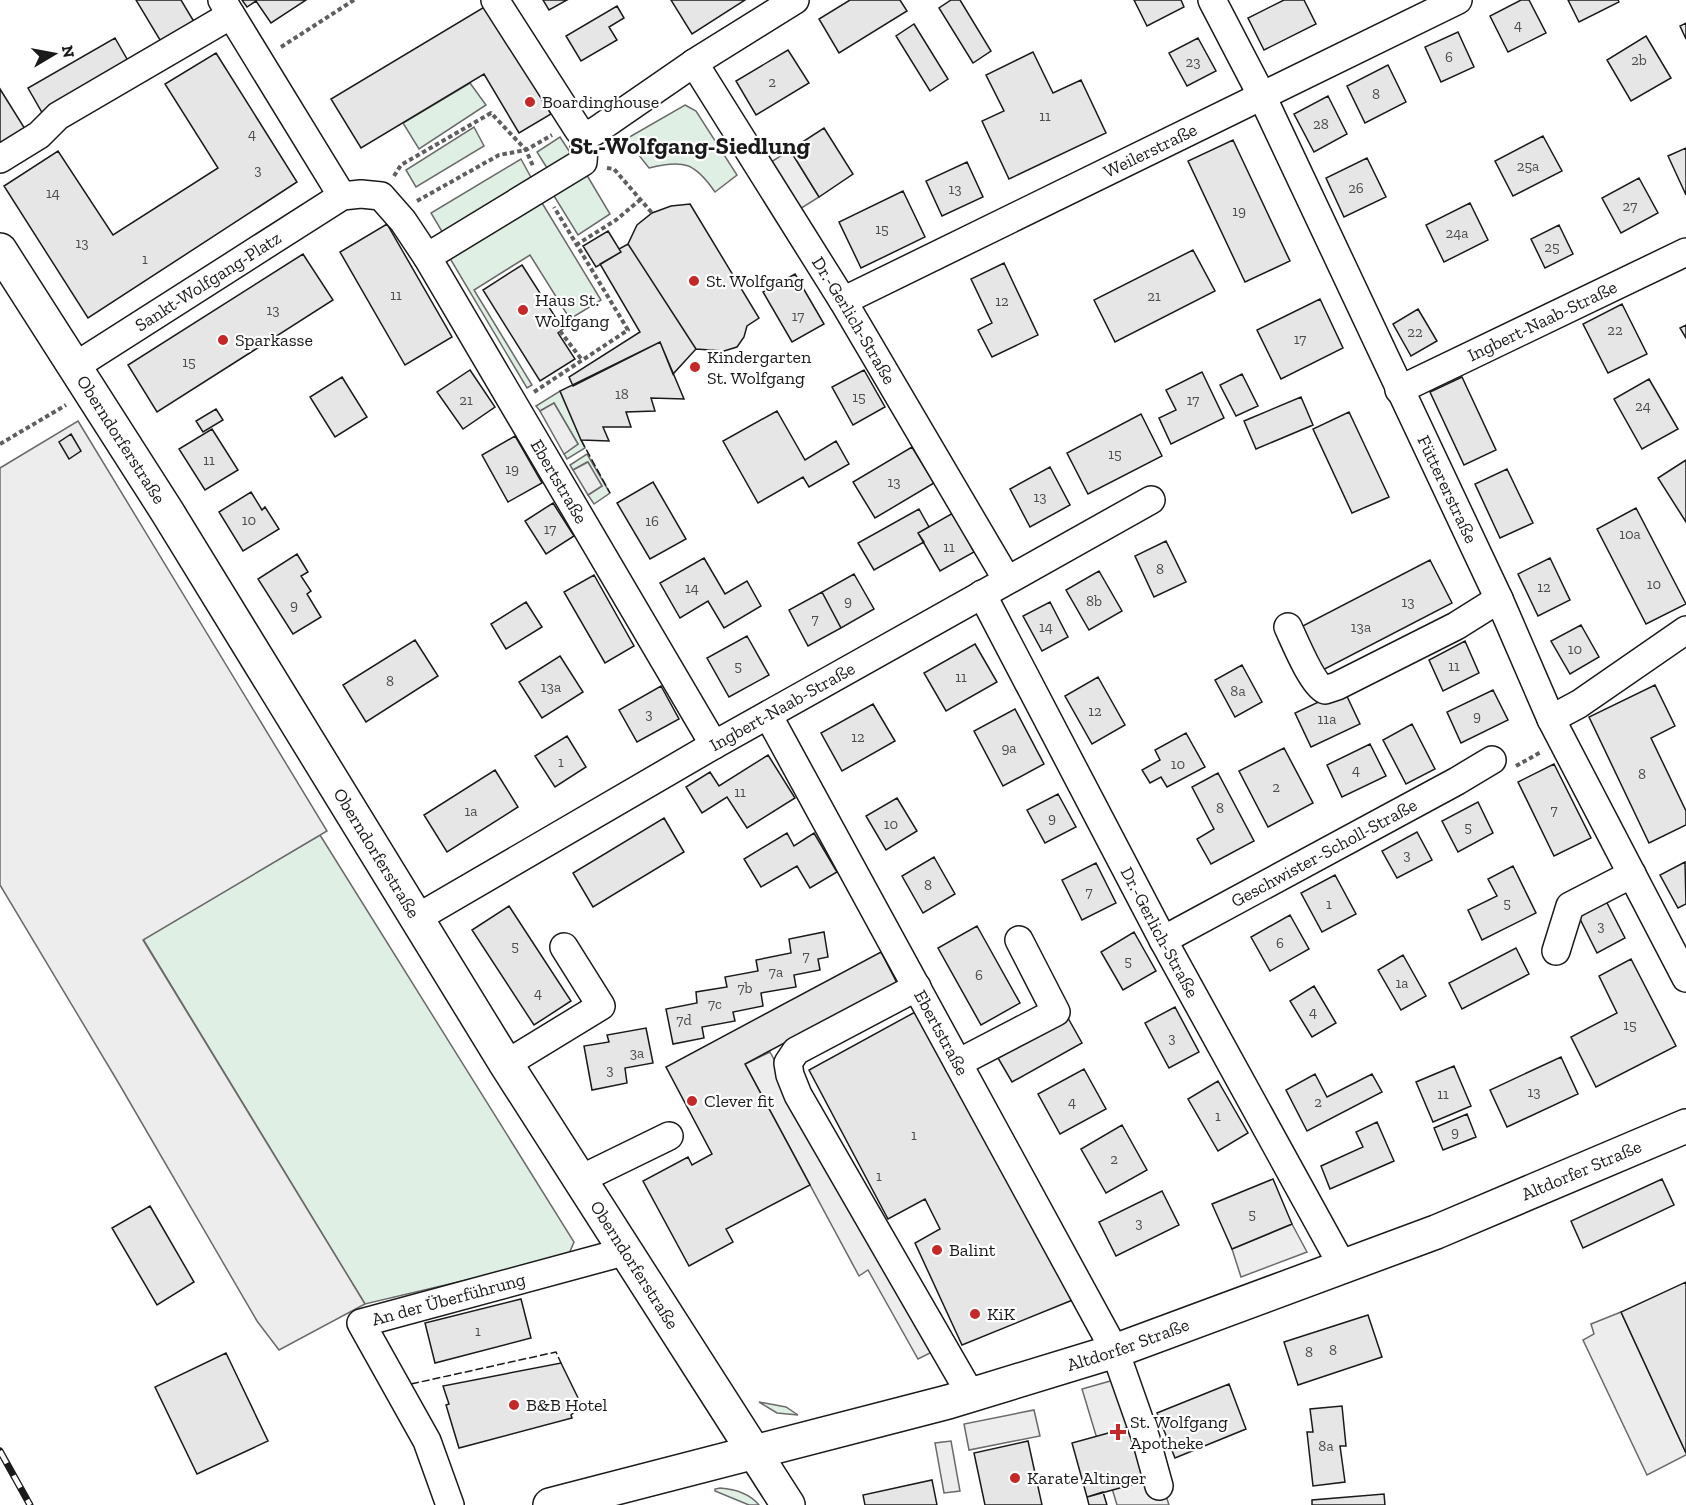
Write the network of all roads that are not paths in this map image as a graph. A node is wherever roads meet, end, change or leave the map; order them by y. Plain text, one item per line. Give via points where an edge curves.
1 (495, 0) edge
2 (795, 0) edge
3 (1212, 0) edge
4 (1458, 0) edge
5 (232, 16) edge
6 (694, 63) junction
7 (1262, 96) junction
8 (579, 128) junction
9 (0, 159) edge
10 (342, 196) junction
11 (0, 250) edge
12 (1686, 252) edge
13 (427, 257) junction
14 (843, 301) junction
15 (74, 367) junction
16 (1399, 390) junction
17 (1151, 500) dead end
18 (1007, 580) junction
19 (982, 594) junction
20 (1498, 599) junction
21 (1288, 627) dead end
22 (1686, 630) edge
23 (768, 715) junction
24 (1557, 730) junction
25 (714, 745) junction
26 (1488, 762) road end
27 (1632, 874) junction
28 (417, 918) junction
29 (1019, 940) dead end
30 (1163, 940) junction
31 (564, 946) dead end
32 (1556, 951) dead end
33 (1686, 978) edge
34 (917, 987) junction
35 (958, 1063) junction
36 (506, 1064) junction
37 (1686, 1126) edge
38 (669, 1136) dead end
39 (581, 1179) junction
40 (627, 1251) junction
41 (1343, 1267) junction
42 (1115, 1351) junction
43 (971, 1395) junction
44 (756, 1453) junction
45 (1159, 1486) dead end
46 (450, 1505) edge
47 (550, 1505) edge
48 (788, 1505) edge

1 - 8 street
2 - 6 street
3 - 7 street, Füttererstraße
4 - 7 street, Weilerstraße
5 - 9 street via 58,116 39,135
5 - 10 street
6 - 8 street via 594,132
6 - 14 street, Dr.-Gerlich-Straße
7 - 14 street, Weilerstraße
7 - 16 street, Füttererstraße
8 - 13 street via 583,162
10 - 13 street, Ebertstraße via 381,196
10 - 15 street, Sankt-Wolfgang-Platz
11 - 15 main road, Oberndorferstraße
12 - 16 street, Ingbert-Naab-Straße
13 - 25 street, Ebertstraße
14 - 18 street, Dr.-Gerlich-Straße
15 - 28 main road, Oberndorferstraße
16 - 20 street, Füttererstraße
17 - 18 street, Ingbert-Naab-Straße
18 - 19 street, Ingbert-Naab-Straße
19 - 23 street, Ingbert-Naab-Straße
19 - 30 street, Dr.-Gerlich-Straße
20 - 21 street via 1456,626 1324,690 1312,676
20 - 24 street, Füttererstraße
22 - 24 street via 1579,704
23 - 25 street, Ingbert-Naab-Straße
23 - 34 street, Ebertstraße
24 - 27 street, Füttererstraße
25 - 28 street, Ingbert-Naab-Straße
26 - 30 street, Geschwister-Scholl-Straße
27 - 32 street via 1570,906
27 - 33 street, Füttererstraße
28 - 36 main road, Oberndorferstraße
29 - 35 street via 1056,1012
30 - 41 street, Dr.-Gerlich-Straße
31 - 36 street via 602,1006
34 - 35 street, Ebertstraße
34 - 43 street via 796,1051 788,1063 798,1095
35 - 42 street, Ebertstraße
36 - 39 main road, Oberndorferstraße
37 - 41 main road, Altdorfer Straße via 1478,1215
38 - 39 street
39 - 40 main road, Oberndorferstraße
40 - 44 main road, Oberndorferstraße
40 - 46 street, An der Überführung via 361,1323 427,1442
41 - 42 main road, Altdorfer Straße
42 - 43 main road, Altdorfer Straße
42 - 45 street, Ebertstraße
43 - 44 main road, Altdorfer Straße
44 - 47 main road, Altdorfer Straße
44 - 48 main road, Oberndorferstraße

